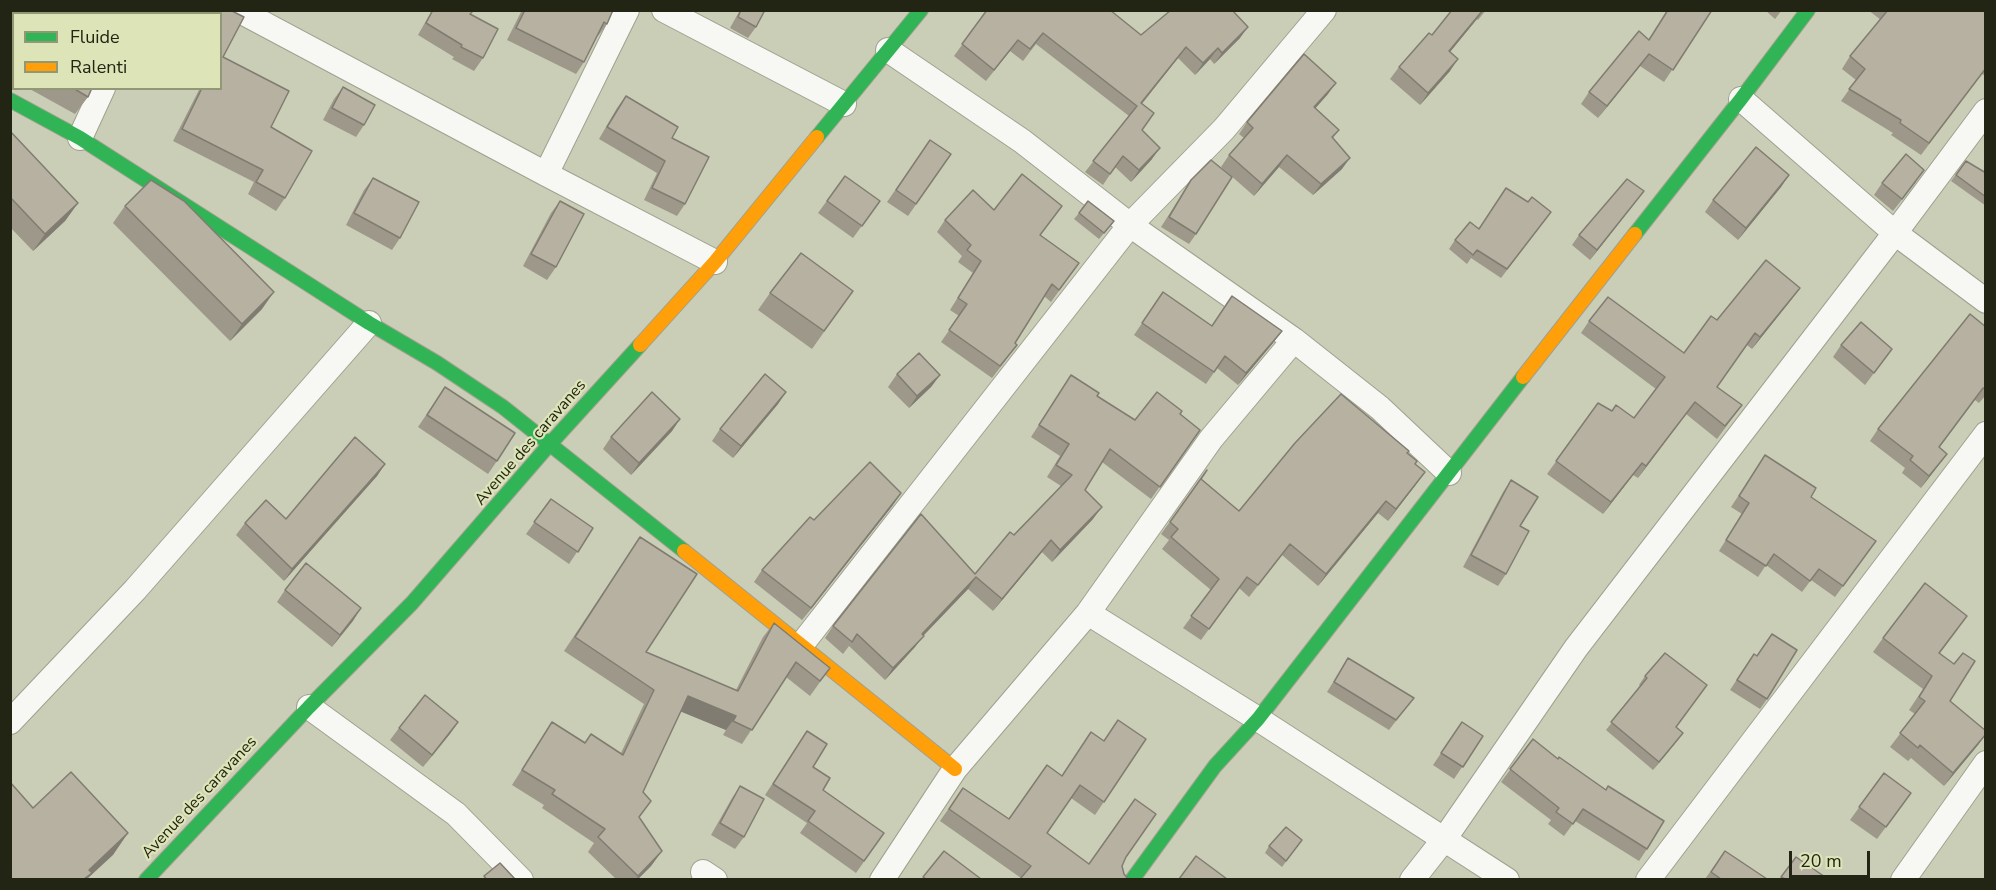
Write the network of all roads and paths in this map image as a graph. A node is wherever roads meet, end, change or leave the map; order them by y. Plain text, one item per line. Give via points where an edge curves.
1 (238, 10) edge
2 (627, 10) edge
3 (664, 10) edge
4 (921, 10) edge
5 (1324, 10) edge
6 (1808, 10) edge
7 (888, 50) junction
8 (102, 90) edge
9 (1741, 99) junction
10 (10, 100) edge
11 (844, 104) junction
12 (1986, 111) edge
13 (80, 138) junction
14 (546, 174) junction
15 (1130, 225) junction
16 (1895, 233) junction
17 (715, 262) junction
18 (1986, 301) edge
19 (369, 323) junction
20 (1294, 340) junction
21 (1986, 434) edge
22 (549, 445) junction
23 (1449, 473) junction
24 (1088, 613) junction
25 (802, 644) junction
26 (309, 707) junction
27 (1258, 719) junction
28 (10, 722) edge
29 (1986, 763) edge
30 (955, 769) junction
31 (1444, 838) junction
32 (146, 879) edge
33 (521, 879) edge
34 (882, 879) edge
35 (1132, 879) edge
36 (1412, 879) edge
37 (1508, 879) edge
38 (1648, 879) edge
39 (1903, 879) edge

1 - 14 street
2 - 14 street
3 - 11 street
4 - 7 street, Avenue des caravanes
5 - 15 street via 1224,129
6 - 9 street
7 - 11 street, Avenue des caravanes
7 - 15 street via 1022,141
8 - 13 street
9 - 16 street
9 - 23 street
10 - 13 street
11 - 17 street, Avenue des caravanes
12 - 16 street
13 - 19 street
14 - 17 street
15 - 20 street
15 - 25 street
16 - 18 street
16 - 31 street via 1576,648
17 - 22 street, Avenue des caravanes
19 - 22 street via 503,407
19 - 28 street via 135,590
20 - 23 street via 1380,408
20 - 24 street via 1211,439
21 - 38 street
22 - 25 street
22 - 26 street, Avenue des caravanes via 412,603
23 - 27 street
24 - 27 street
24 - 30 street
25 - 30 street
26 - 32 street, Avenue des caravanes
26 - 33 street via 456,814
27 - 31 street
27 - 35 street via 1215,766
29 - 39 street
30 - 34 street
31 - 36 street
31 - 37 street

